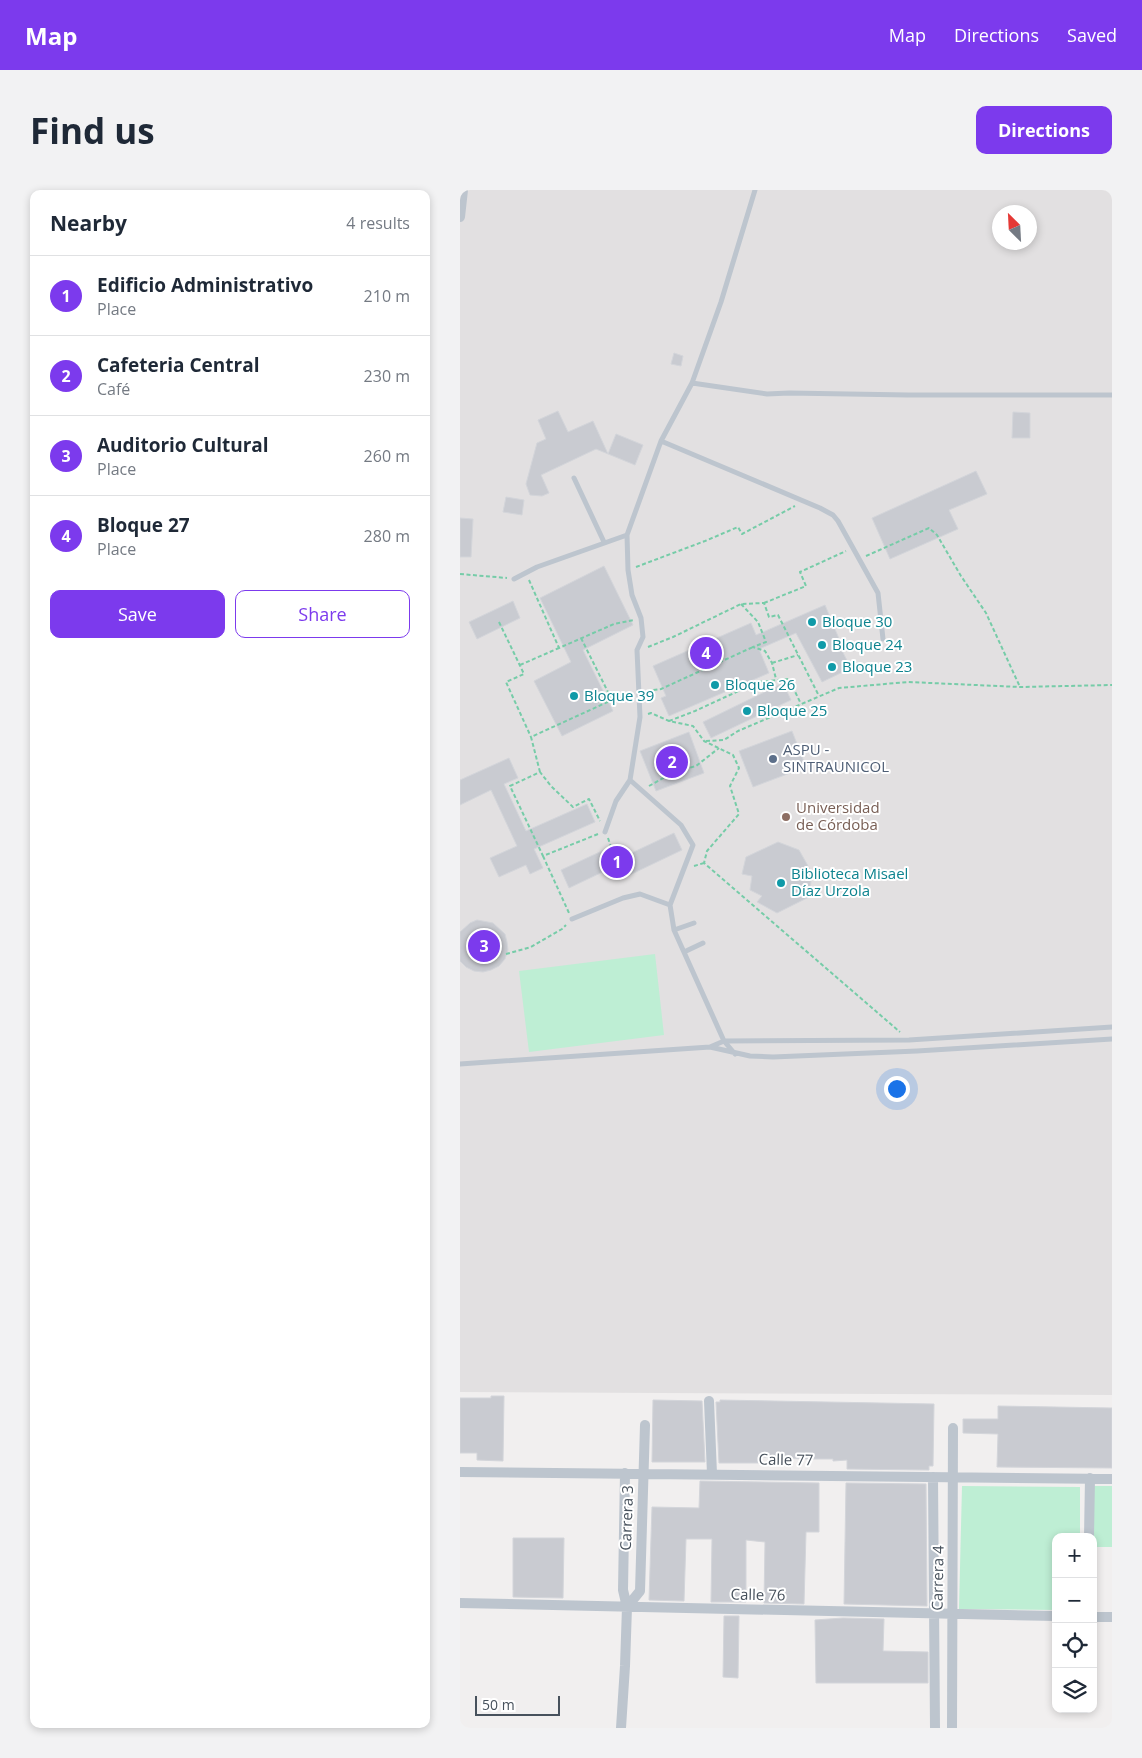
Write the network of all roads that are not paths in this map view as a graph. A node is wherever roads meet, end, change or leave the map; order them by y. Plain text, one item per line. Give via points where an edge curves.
1 (464, 190) edge
2 (755, 190) edge
3 (460, 217) edge
4 (692, 383) junction
5 (1112, 395) edge
6 (661, 441) junction
7 (574, 478) dead end
8 (627, 535) junction
9 (604, 542) junction
10 (514, 579) road end
11 (884, 640) dead end
12 (630, 780) junction
13 (605, 832) road end
14 (670, 905) junction
15 (572, 919) road end
16 (694, 923) dead end
17 (674, 930) junction
18 (703, 943) dead end
19 (684, 952) junction
20 (1112, 1027) edge
21 (1041, 1031) junction
22 (1112, 1038) edge
23 (724, 1041) junction
24 (1043, 1042) junction
25 (710, 1047) junction
26 (735, 1054) junction
27 (460, 1064) edge
28 (709, 1401) dead end
29 (645, 1425) dead end
30 (953, 1428) dead end
31 (460, 1472) edge
32 (625, 1473) junction
33 (644, 1474) junction
34 (712, 1474) junction
35 (932, 1477) junction
36 (954, 1477) junction
37 (1090, 1478) junction
38 (1112, 1479) edge
39 (1089, 1533) edge
40 (460, 1603) edge
41 (627, 1607) junction
42 (934, 1614) junction
43 (953, 1614) junction
44 (1052, 1616) edge
45 (1097, 1617) edge
46 (1112, 1617) edge
47 (621, 1728) edge
48 (935, 1728) edge
49 (952, 1728) edge

1 - 3 street
2 - 4 lane
4 - 5 lane via 767,394
4 - 6 lane
6 - 8 lane
6 - 11 lane via 833,515 878,593
7 - 9 lane
8 - 9 lane
8 - 12 lane via 628,570 643,637 638,650 640,717
9 - 10 lane
12 - 13 lane via 616,801
12 - 14 lane via 681,825 692,845
14 - 15 lane via 640,894
14 - 17 lane
16 - 17 lane
17 - 19 lane
18 - 19 lane
19 - 23 lane
20 - 21 lane
21 - 23 lane via 910,1040
21 - 24 lane
22 - 24 lane
23 - 25 lane
23 - 26 lane
24 - 26 lane via 773,1057
25 - 26 lane
25 - 27 lane
28 - 34 street
29 - 33 street, Carrera 3
30 - 36 street, Carrera 4
31 - 32 street, Calle 77
32 - 33 street, Calle 77
32 - 41 street, Carrera 3 via 623,1590
33 - 34 street, Calle 77
33 - 41 street, Carrera 3 via 640,1591
34 - 35 street, Calle 77
35 - 36 street, Calle 77
35 - 42 street, Carrera 4
36 - 37 street, Calle 77
36 - 43 street, Carrera 4
37 - 38 street, Calle 77
37 - 39 street
40 - 41 street, Calle 76
41 - 42 street, Calle 76
41 - 47 street, Carrera 3
42 - 43 street, Calle 76
42 - 48 street, Carrera 4
43 - 44 street, Calle 76
43 - 49 street, Carrera 4
45 - 46 street

